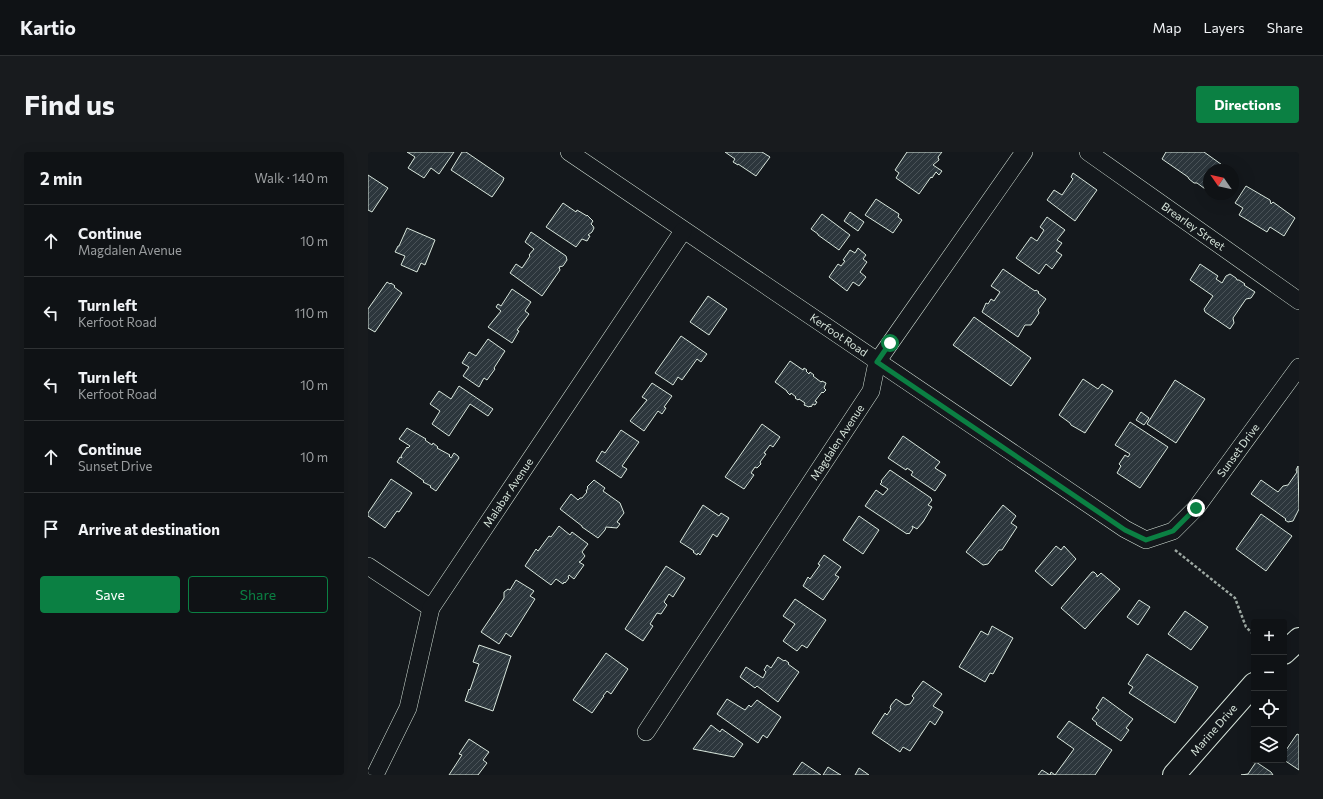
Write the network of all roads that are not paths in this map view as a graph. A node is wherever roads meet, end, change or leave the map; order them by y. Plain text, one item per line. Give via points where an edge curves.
1 (569, 152) edge
2 (1024, 152) edge
3 (1088, 152) edge
4 (683, 231) junction
5 (1299, 301) edge
6 (877, 362) junction
7 (1299, 367) edge
8 (1173, 531) joint
9 (368, 566) edge
10 (431, 608) junction
11 (1299, 639) edge
12 (1287, 650) edge
13 (1251, 687) edge
14 (646, 732) dead end
15 (375, 775) edge
16 (1174, 775) edge

1 - 4 street, Kerfoot Road
2 - 6 street, Magdalen Avenue
3 - 5 street, Brearley Street
4 - 6 street, Kerfoot Road
4 - 10 street, Malabar Avenue
6 - 8 street, Kerfoot Road via 1125,530 1146,540
6 - 14 street, Magdalen Avenue via 871,391
7 - 8 street, Sunset Drive via 1196,508
9 - 10 street
10 - 15 street, Malabar Avenue via 408,708
11 - 12 street
13 - 16 street, Marine Drive

